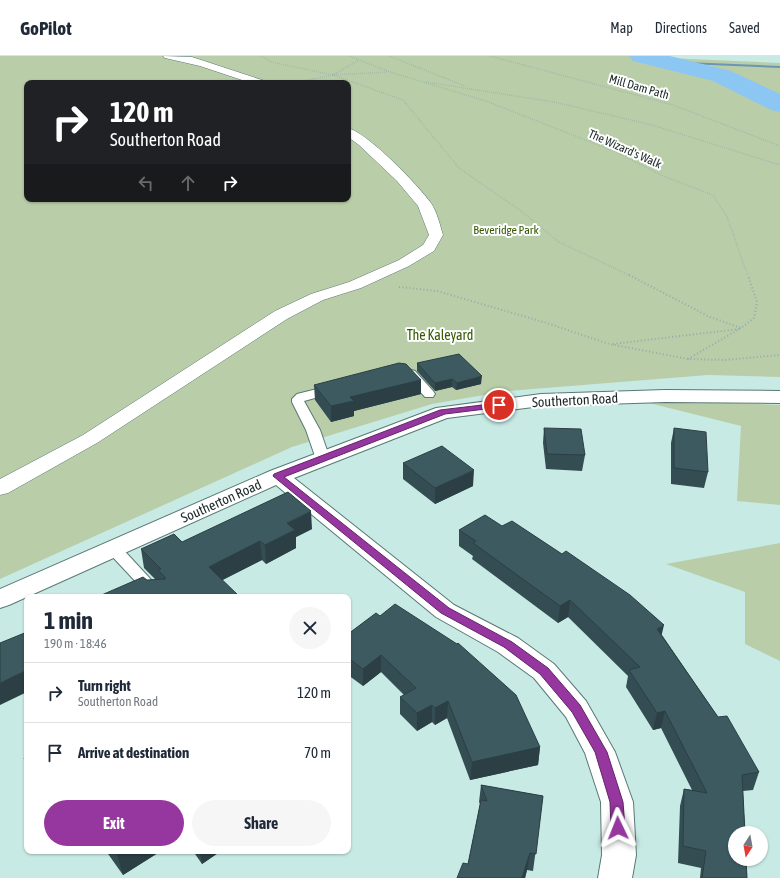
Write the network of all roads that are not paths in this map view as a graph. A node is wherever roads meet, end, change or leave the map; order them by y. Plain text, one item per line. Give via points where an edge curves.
1 (168, 56) edge
2 (253, 80) edge
3 (351, 134) edge
4 (399, 372) edge
5 (347, 386) edge
6 (429, 394) dead end
7 (780, 397) edge
8 (323, 459) junction
9 (278, 476) junction
10 (0, 488) edge
11 (114, 549) junction
12 (156, 594) edge
13 (0, 599) edge
14 (615, 878) edge

1 - 2 street via 218,67
3 - 10 street via 402,178 425,205 436,235 429,248 404,263 317,297 280,315 90,439
4 - 6 lane via 411,374
5 - 8 lane via 298,399
7 - 8 street, Southerton Road via 665,396 541,400 443,412
8 - 9 street, Southerton Road
9 - 11 street, Southerton Road
9 - 14 street via 445,610 508,644 544,671 571,703 600,752 617,802 619,854
11 - 12 lane
11 - 13 street, Southerton Road

